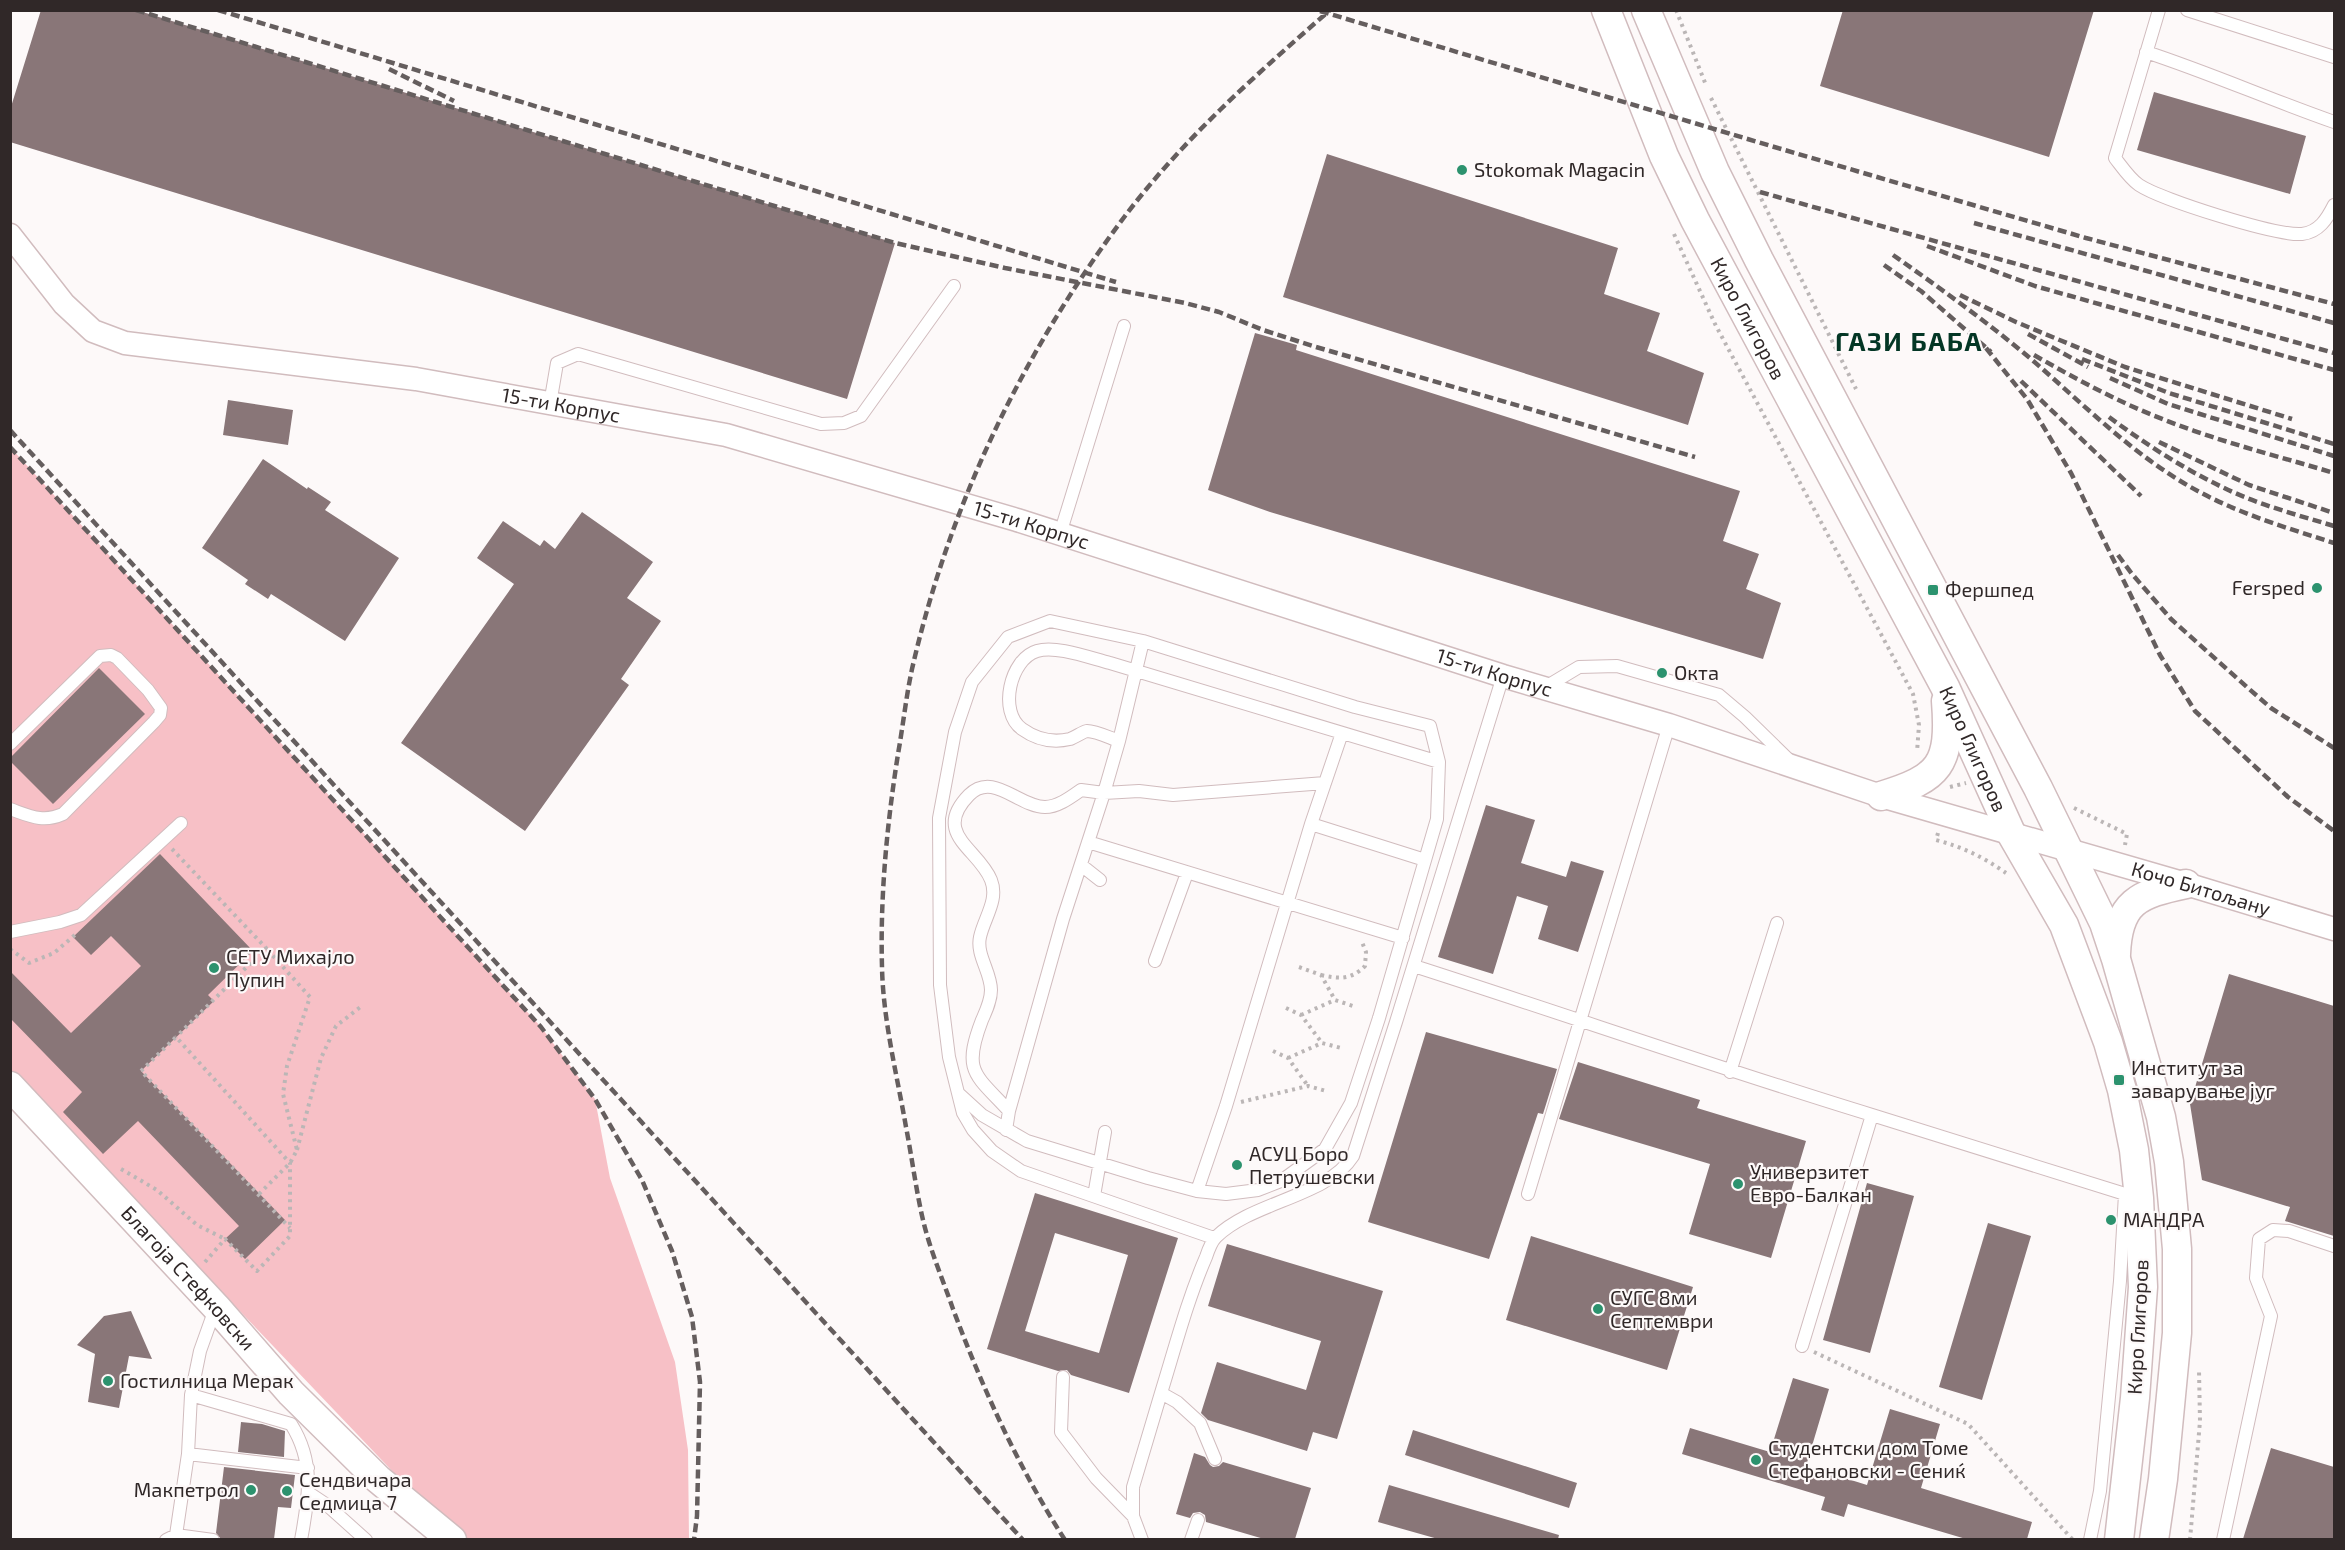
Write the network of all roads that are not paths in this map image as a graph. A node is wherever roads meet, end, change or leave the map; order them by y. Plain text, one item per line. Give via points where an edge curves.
1 (1606, 10) edge
2 (1646, 10) edge
3 (2159, 10) edge
4 (2187, 10) edge
5 (2146, 52) junction
6 (2334, 57) edge
7 (2334, 122) edge
8 (2334, 205) edge
9 (10, 235) edge
10 (954, 286) dead end
11 (1125, 326) dead end
12 (550, 404) junction
13 (1060, 534) junction
14 (1143, 640) junction
15 (1136, 671) junction
16 (1503, 676) junction
17 (1945, 687) junction
18 (1544, 688) junction
19 (1669, 725) junction
20 (1342, 733) junction
21 (1119, 741) junction
22 (10, 744) edge
23 (1439, 762) junction
24 (1797, 768) junction
25 (1325, 783) junction
26 (1104, 793) junction
27 (1881, 796) junction
28 (10, 809) edge
29 (939, 814) junction
30 (956, 818) junction
31 (181, 824) dead end
32 (1311, 824) junction
33 (2012, 835) junction
34 (1088, 843) junction
35 (2068, 851) junction
36 (1425, 860) junction
37 (1081, 865) junction
38 (1187, 873) junction
39 (1101, 880) dead end
40 (2186, 884) junction
41 (1286, 903) junction
42 (1777, 923) dead end
43 (2334, 929) edge
44 (10, 932) edge
45 (1403, 938) junction
46 (2116, 959) junction
47 (1155, 961) dead end
48 (1414, 966) junction
49 (1582, 1020) junction
50 (1730, 1072) junction
51 (10, 1086) edge
52 (959, 1094) junction
53 (1009, 1111) junction
54 (1872, 1115) junction
55 (1006, 1130) junction
56 (1106, 1132) dead end
57 (1099, 1162) junction
58 (1197, 1191) junction
59 (1528, 1194) dead end
60 (1094, 1196) junction
61 (2132, 1196) junction
62 (1214, 1238) junction
63 (2334, 1246) edge
64 (216, 1307) junction
65 (1802, 1346) road end
66 (1063, 1377) dead end
67 (1161, 1393) junction
68 (191, 1395) junction
69 (188, 1454) junction
70 (1215, 1459) dead end
71 (308, 1468) junction
72 (309, 1493) junction
73 (1133, 1516) junction
74 (1198, 1520) dead end
75 (171, 1537) edge
76 (213, 1539) edge
77 (302, 1539) edge
78 (366, 1539) edge
79 (452, 1539) edge
80 (1142, 1539) edge
81 (1191, 1539) edge
82 (2090, 1539) edge
83 (2119, 1539) edge
84 (2154, 1539) edge
85 (2223, 1539) edge

1 - 17 street, Киро Глигоров via 1664,156 1695,220
2 - 35 street, Киро Глигоров via 1715,172 1759,260
3 - 5 lane
4 - 6 lane
5 - 7 lane
5 - 8 lane via 2115,158 2138,185 2175,201 2278,232 2303,234 2321,227
9 - 12 street, 15-ти Корпус via 64,304 93,331 125,343 416,379
10 - 12 lane via 861,416 844,423 821,424 578,354 557,363
11 - 13 lane
12 - 13 street, 15-ти Корпус via 726,435
13 - 16 street, 15-ти Корпус
14 - 15 lane
14 - 23 lane via 1355,707 1430,726
14 - 29 lane via 1050,621 1008,637 972,682 955,732
15 - 20 lane
15 - 21 lane
15 - 21 lane via 1054,649 1035,651 1017,667 1009,689 1010,710 1020,728 1048,741 1087,731
16 - 18 street, 15-ти Корпус
16 - 48 lane
17 - 27 street via 1947,734 1942,758 1922,782
17 - 33 street, Киро Глигоров
18 - 19 street, 15-ти Корпус
18 - 24 lane via 1579,667 1617,666 1719,695
19 - 24 street, 15-ти Корпус
19 - 49 lane
20 - 23 lane
20 - 25 lane
21 - 26 lane
22 - 28 lane via 100,656 117,658 161,708 154,722 63,814 37,819
23 - 36 lane via 1437,819
24 - 27 street, 15-ти Корпус
25 - 26 lane via 1173,795 1139,791
25 - 32 lane
26 - 30 lane via 1081,790 1048,807 1037,807 1000,789 981,788 971,793
26 - 34 lane
27 - 33 street, 15-ти Корпус
29 - 30 lane
29 - 52 lane via 940,986 949,1057
30 - 53 lane via 958,837 991,878 994,891 979,938 991,998 973,1044 972,1065
31 - 44 lane via 81,915
32 - 36 lane
32 - 41 lane
33 - 35 street, 15-ти Корпус
33 - 61 street, Киро Глигоров via 2064,925 2105,1033 2134,1150
34 - 37 lane
34 - 38 lane
35 - 40 street, Кочо Битољану
35 - 46 street, Киро Глигоров via 2104,923
36 - 45 lane
37 - 39 lane
37 - 53 lane
38 - 41 lane
38 - 47 lane
40 - 43 street, Кочо Битољану
40 - 46 street via 2137,900 2125,911
41 - 45 lane
41 - 58 lane
42 - 50 lane
45 - 58 lane via 1351,1103 1325,1149 1281,1181 1258,1190 1226,1194
46 - 84 street, Киро Глигоров via 2161,1117 2177,1249 2177,1333
48 - 49 lane
48 - 62 lane via 1353,1156 1346,1166 1318,1185 1254,1211
49 - 50 lane
49 - 59 lane
50 - 54 lane
51 - 64 street, Благоја Стефковски
52 - 55 lane
52 - 60 lane via 963,1113 992,1151 1021,1171
53 - 55 lane
54 - 61 lane
54 - 65 lane
55 - 57 lane via 1046,1148
56 - 57 lane
57 - 58 lane
57 - 60 lane
60 - 62 lane
61 - 82 lane via 2100,1491
61 - 83 street, Киро Глигоров via 2143,1287
62 - 67 lane via 1198,1274
63 - 85 lane via 2289,1231 2273,1230 2259,1239 2256,1278 2271,1316
64 - 68 lane via 200,1351
64 - 79 street, Благоја Стефковски via 291,1394 378,1479
66 - 73 lane via 1061,1432 1096,1478
67 - 70 lane via 1200,1423
67 - 73 lane via 1133,1487
68 - 69 lane
68 - 71 lane via 291,1424 301,1440
69 - 71 lane
69 - 75 lane
71 - 72 lane
72 - 77 lane
72 - 78 lane
73 - 80 lane
74 - 81 lane
75 - 76 lane

